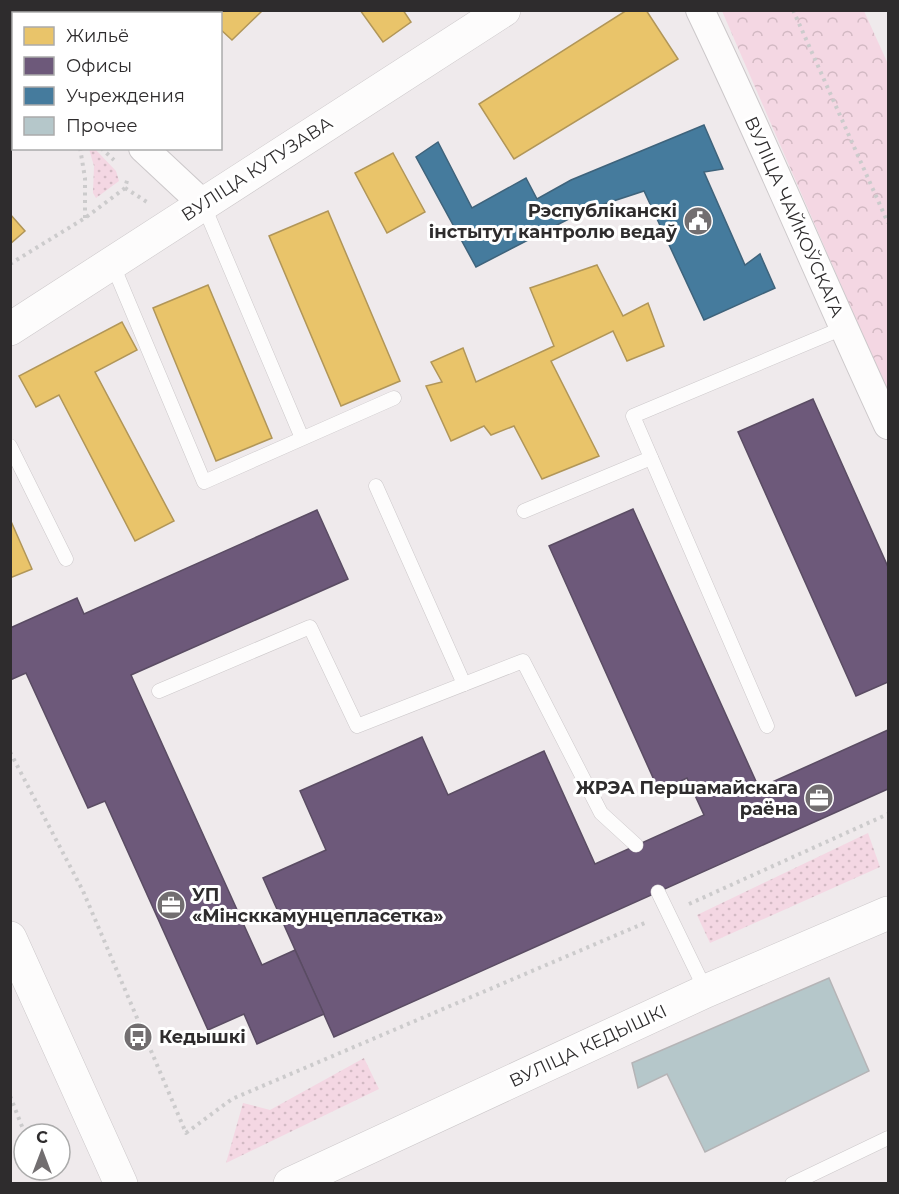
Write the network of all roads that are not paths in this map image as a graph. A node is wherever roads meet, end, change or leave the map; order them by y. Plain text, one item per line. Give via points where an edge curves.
1 (504, 10) edge
2 (700, 10) edge
3 (145, 150) edge
4 (203, 204) junction
5 (112, 263) junction
6 (843, 328) junction
7 (10, 329) edge
8 (394, 398) dead end
9 (888, 424) edge
10 (302, 438) junction
11 (10, 446) edge
12 (651, 458) junction
13 (376, 486) dead end
14 (524, 511) dead end
15 (66, 559) dead end
16 (464, 684) junction
17 (159, 691) dead end
18 (766, 726) dead end
19 (636, 845) dead end
20 (658, 892) dead end
21 (888, 913) edge
22 (10, 938) edge
23 (706, 991) junction
24 (888, 1138) edge
25 (121, 1184) edge
26 (290, 1184) edge
27 (792, 1184) edge

1 - 4 street, ВУЛІЦА КУТУЗАВА
2 - 6 street, ВУЛІЦА ЧАЙКОЎСКАГА
3 - 4 street
4 - 5 street, ВУЛІЦА КУТУЗАВА
4 - 10 lane
5 - 7 street, ВУЛІЦА КУТУЗАВА
5 - 10 lane via 204,482
6 - 9 street, ВУЛІЦА ЧАЙКОЎСКАГА
6 - 12 lane via 633,416
8 - 10 lane
11 - 15 lane
12 - 14 lane
12 - 18 lane
13 - 16 lane
16 - 17 lane via 357,726 310,627
16 - 19 lane via 523,661 601,813
20 - 23 lane
21 - 23 street, ВУЛІЦА КЕДЫШКІ
22 - 25 street
23 - 26 street, ВУЛІЦА КЕДЫШКІ
24 - 27 lane

